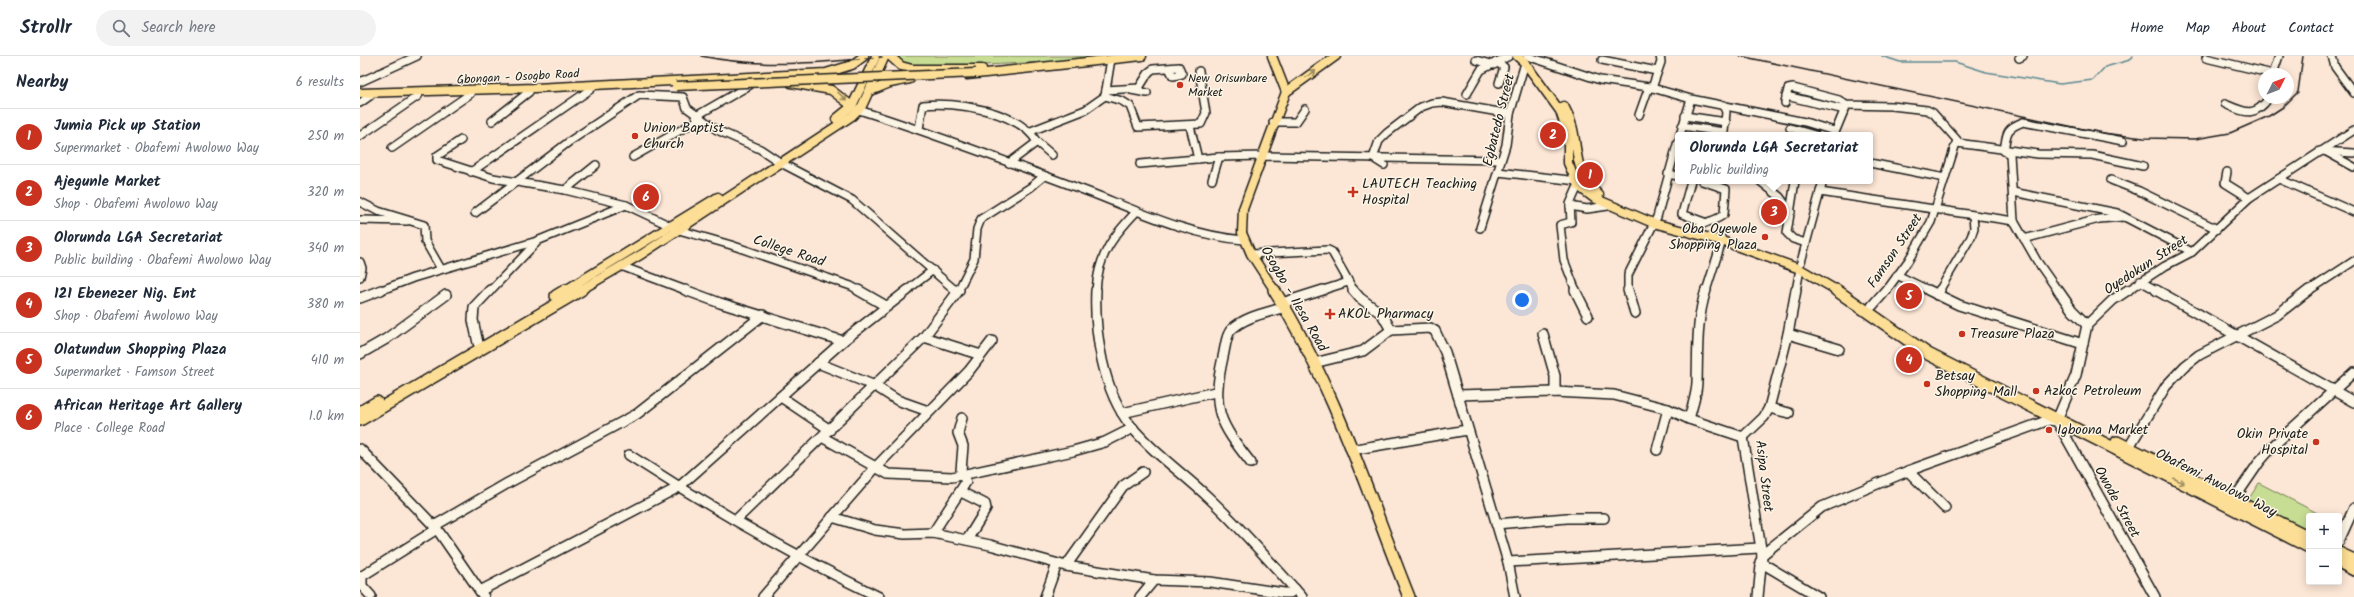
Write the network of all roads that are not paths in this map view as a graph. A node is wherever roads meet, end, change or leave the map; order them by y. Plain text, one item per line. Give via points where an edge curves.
1 (417, 56) edge
2 (864, 56) edge
3 (876, 56) edge
4 (885, 56) edge
5 (890, 56) edge
6 (1142, 56) edge
7 (1272, 56) edge
8 (1336, 56) edge
9 (1509, 56) edge
10 (1660, 56) edge
11 (2279, 56) edge
12 (2332, 56) edge
13 (1113, 58) edge
14 (1523, 58) edge
15 (2206, 58) dead end
16 (1476, 60) dead end
17 (1602, 60) dead end
18 (1495, 63) junction
19 (1169, 68) dead end
20 (2275, 68) edge
21 (2258, 70) edge
22 (977, 71) junction
23 (1199, 71) dead end
24 (1657, 71) junction
25 (2345, 81) junction
26 (360, 82) edge
27 (1499, 83) dead end
28 (2354, 83) edge
29 (677, 84) junction
30 (750, 85) junction
31 (591, 88) junction
32 (1651, 88) junction
33 (1131, 89) junction
34 (529, 92) junction
35 (868, 92) junction
36 (1286, 92) junction
37 (360, 93) edge
38 (1106, 93) junction
39 (1147, 93) dead end
40 (2354, 93) edge
41 (470, 94) junction
42 (1467, 94) dead end
43 (370, 96) junction
44 (418, 96) junction
45 (360, 97) edge
46 (1691, 99) junction
47 (1785, 103) dead end
48 (360, 104) edge
49 (2225, 104) dead end
50 (2265, 104) edge
51 (1723, 105) junction
52 (856, 108) junction
53 (1845, 108) junction
54 (1305, 109) dead end
55 (1510, 114) junction
56 (1639, 115) dead end
57 (1685, 116) junction
58 (698, 118) junction
59 (492, 121) dead end
60 (1273, 122) junction
61 (1726, 122) junction
62 (1190, 126) junction
63 (1682, 126) junction
64 (1790, 128) dead end
65 (919, 129) junction
66 (2354, 130) edge
67 (1031, 131) junction
68 (1681, 132) edge
69 (1709, 132) edge
70 (1724, 132) edge
71 (1805, 132) edge
72 (1831, 132) edge
73 (1834, 132) edge
74 (360, 136) edge
75 (461, 140) dead end
76 (2123, 141) dead end
77 (1037, 142) junction
78 (1957, 143) junction
79 (392, 148) dead end
80 (1675, 151) edge
81 (2004, 151) junction
82 (2322, 151) junction
83 (2354, 153) edge
84 (1052, 155) dead end
85 (1264, 156) junction
86 (633, 157) dead end
87 (1219, 157) junction
88 (1373, 158) junction
89 (1198, 159) junction
90 (1500, 160) junction
91 (779, 162) junction
92 (1009, 163) junction
93 (1140, 164) dead end
94 (1873, 164) edge
95 (596, 165) dead end
96 (1384, 165) dead end
97 (2143, 166) dead end
98 (2354, 167) edge
99 (471, 172) junction
100 (1498, 172) junction
101 (2227, 172) dead end
102 (1668, 174) junction
103 (1675, 175) edge
104 (1044, 176) junction
105 (1945, 178) junction
106 (2279, 179) junction
107 (1212, 180) dead end
108 (2111, 180) dead end
109 (517, 183) junction
110 (1578, 184) junction
111 (1690, 184) edge
112 (1711, 184) edge
113 (1764, 184) edge
114 (1795, 184) edge
115 (1822, 184) edge
116 (565, 190) junction
117 (1820, 192) junction
118 (2013, 192) junction
119 (2249, 198) junction
120 (360, 202) edge
121 (626, 205) junction
122 (1570, 206) junction
123 (1608, 206) junction
124 (1936, 210) junction
125 (1137, 211) junction
126 (1791, 212) junction
127 (2354, 212) edge
128 (475, 213) dead end
129 (1973, 216) junction
130 (2125, 217) junction
131 (360, 220) edge
132 (412, 221) junction
133 (1655, 221) junction
134 (2014, 221) junction
135 (1700, 225) junction
136 (1480, 228) dead end
137 (676, 229) junction
138 (2217, 229) junction
139 (1721, 238) junction
140 (2024, 239) junction
141 (1244, 240) junction
142 (537, 241) junction
143 (1806, 244) junction
144 (2192, 252) junction
145 (1251, 254) junction
146 (2354, 261) edge
147 (360, 262) edge
148 (622, 266) junction
149 (1800, 268) junction
150 (441, 269) junction
151 (932, 270) junction
152 (1897, 275) junction
153 (360, 277) edge
154 (2140, 281) junction
155 (1348, 282) junction
156 (957, 292) junction
157 (446, 295) dead end
158 (1937, 295) junction
159 (360, 298) edge
160 (1284, 305) junction
161 (886, 306) junction
162 (1872, 306) junction
163 (1636, 313) dead end
164 (763, 315) junction
165 (1588, 316) dead end
166 (2087, 325) junction
167 (1391, 330) junction
168 (1543, 334) dead end
169 (1788, 334) junction
170 (2234, 336) junction
171 (924, 337) junction
172 (843, 341) junction
173 (992, 341) dead end
174 (478, 343) junction
175 (2083, 344) junction
176 (1839, 349) dead end
177 (360, 354) edge
178 (981, 355) junction
179 (818, 363) junction
180 (1314, 363) junction
181 (2354, 372) edge
182 (875, 386) junction
183 (2333, 391) junction
184 (1215, 392) junction
185 (1555, 392) junction
186 (1458, 395) junction
187 (781, 397) junction
188 (2354, 402) edge
189 (1769, 408) junction
190 (1668, 409) junction
191 (928, 411) junction
192 (360, 412) edge
193 (1122, 413) junction
194 (1789, 413) dead end
195 (962, 418) dead end
196 (2057, 418) junction
197 (1689, 419) junction
198 (360, 420) edge
199 (1133, 428) junction
200 (830, 430) junction
201 (1467, 430) junction
202 (822, 437) junction
203 (1743, 437) junction
204 (2129, 447) junction
205 (360, 449) edge
206 (1351, 450) junction
207 (1657, 450) dead end
208 (629, 455) dead end
209 (1251, 463) dead end
210 (875, 468) junction
211 (1908, 471) junction
212 (1143, 472) dead end
213 (964, 476) junction
214 (679, 487) junction
215 (961, 492) junction
216 (2234, 499) junction
217 (1945, 508) dead end
218 (2354, 508) edge
219 (832, 517) junction
220 (1604, 518) dead end
221 (737, 519) junction
222 (1496, 524) junction
223 (436, 527) junction
224 (933, 533) junction
225 (2342, 534) edge
226 (2306, 535) edge
227 (968, 540) junction
228 (2306, 545) edge
229 (2342, 554) edge
230 (802, 555) junction
231 (1761, 555) junction
232 (2354, 560) edge
233 (1508, 562) junction
234 (2342, 564) edge
235 (1062, 565) junction
236 (2354, 570) edge
237 (1154, 580) junction
238 (1295, 589) junction
239 (482, 594) edge
240 (371, 596) edge
241 (763, 597) edge
242 (879, 597) edge
243 (1045, 597) edge
244 (1140, 597) edge
245 (1302, 597) edge
246 (1409, 597) edge
247 (1516, 597) edge
248 (1758, 597) edge
249 (1819, 597) edge
250 (2155, 597) edge

1 - 26 street
2 - 29 main road via 848,66 826,72
3 - 52 main road
4 - 35 main road
5 - 22 main road via 901,66 912,69
6 - 13 main road
7 - 36 main road
36 -> 8 main road
9 - 18 street
10 - 24 street via 1661,62
11 - 20 street
12 - 25 street via 2335,67
13 - 22 main road
13 - 38 street
14 - 32 street via 1600,80
14 - 55 street, Egbatedo Street
14 - 110 main road, Obafemi Awolowo Way via 1560,111 1568,135 1568,163
14 - 133 main road, Obafemi Awolowo Way via 1567,110 1575,128 1577,167 1585,181 1611,202
15 - 21 street
16 - 18 street
17 - 24 street
18 - 27 street via 1504,68
18 - 42 street via 1481,70
19 - 33 street via 1150,70 1142,86
22 - 29 main road, bridge
22 - 35 main road via 961,76 901,80
23 - 62 street via 1206,113 1201,124
24 - 32 street
25 - 28 street
25 - 40 street
29 - 30 main road
29 - 31 main road, Gbongan - Osogbo Road
29 - 37 main road, Gbongan - Osogbo Road
30 -> 52 main road via 790,83 825,86 841,94
30 - 58 street
31 - 34 main road, Gbongan - Osogbo Road
31 - 99 street
32 - 46 street
32 - 56 street
33 - 38 street
33 - 39 street
34 - 41 main road, Gbongan - Osogbo Road
34 - 59 street
35 - 52 main road
36 - 60 main road, Osogbo - Ilesa Road
38 - 62 street via 1130,106 1138,127
38 - 67 street via 1085,110
41 - 44 main road, Gbongan - Osogbo Road
41 - 79 street
43 - 44 main road, Gbongan - Osogbo Road
43 - 45 main road, Gbongan - Osogbo Road
43 - 48 street
44 - 74 street
46 - 51 street
46 - 57 street
47 - 53 street via 1786,96
49 - 50 street via 2254,113 2260,111
51 - 61 street
51 - 72 street via 1805,122
52 - 65 street
52 - 91 main road
53 - 73 street
53 - 78 street via 1892,106 1927,110 1938,118
54 - 60 street via 1296,122
55 - 88 street via 1442,102 1432,103 1387,133 1379,141
55 - 90 street, Egbatedo Street via 1506,145
57 - 61 street
57 - 63 street
58 - 86 street
58 - 91 street via 717,130 760,149
58 - 109 street via 687,108 682,97 639,95 570,141
60 - 85 main road, Osogbo - Ilesa Road
61 - 70 street
62 - 89 street
63 - 68 street
63 - 69 street
64 - 71 street
65 - 67 street via 923,105 947,103 982,111 1023,125
65 - 92 street
66 - 82 street, Oyedokun Street
67 - 77 street
75 - 99 street, College Road via 442,151 436,156 437,160
76 - 81 street via 2023,122 2011,127 2007,132
77 - 84 street
77 - 92 street
78 - 81 street
78 - 105 street, Famson Street via 1948,163
80 - 102 street
81 - 97 street via 2088,155
81 - 118 street via 2010,154
82 - 83 street
82 - 98 street
82 - 106 street, Oyedokun Street
85 - 87 street
85 - 88 street
85 - 141 main road, Osogbo - Ilesa Road via 1243,209 1241,221
87 - 89 street
87 - 107 street
88 - 90 street
88 - 96 street
89 - 93 street
90 - 100 street, Egbatedo Street
91 - 137 main road
91 - 151 street via 852,200
92 - 104 street
94 - 105 street
95 - 116 street
99 - 109 street, College Road
100 - 110 street
100 - 136 street, Egbatedo Street
101 - 119 street via 2226,183
102 - 103 street
102 - 133 street
104 - 125 street
104 - 156 street via 1032,187 984,217 977,226 974,262
105 - 124 street, Famson Street
106 - 119 street, Oyedokun Street
106 - 127 street
108 - 138 street via 2140,191
109 - 116 street, College Road
109 - 128 street
110 - 122 street
110 - 123 main road, Obafemi Awolowo Way
111 - 135 street via 1682,214
112 - 135 street via 1726,189 1724,214 1722,218
113 - 126 street via 1780,197
114 - 126 street
115 - 117 street, Asipa Street
116 - 121 street, College Road
117 - 124 street
117 - 143 street, Asipa Street
118 - 130 street via 2107,210
118 - 134 street
119 - 138 street, Oyedokun Street
120 - 132 street via 378,211
121 - 137 street, College Road
121 - 142 street
122 - 123 street via 1587,209
122 - 165 street via 1571,221 1560,225 1559,240 1573,288
123 - 133 main road, Obafemi Awolowo Way
124 - 129 street
124 - 152 street, Famson Street via 1928,228
125 - 141 street via 1217,238
125 - 193 street via 1120,228 1109,245 1096,277 1098,339 1111,388
126 - 143 street via 1788,235
129 - 134 street
129 - 158 street via 1974,228 1971,237
130 - 140 street via 2099,219
130 - 144 street
131 - 132 street
132 - 150 street via 426,227 425,241
133 - 135 main road, Obafemi Awolowo Way
133 - 139 main road, Obafemi Awolowo Way
133 - 163 street via 1627,280 1626,291
134 - 140 street
135 - 139 main road, Obafemi Awolowo Way
137 - 148 main road
137 - 161 street, College Road via 851,286
137 - 174 main road
138 - 144 street, Oyedokun Street
139 - 149 main road, Obafemi Awolowo Way via 1762,246
139 - 197 street via 1700,309 1697,384
140 - 166 street via 2055,287
141 - 145 main road, Osogbo - Ilesa Road
142 - 150 street
142 - 174 street via 474,307 473,324
143 - 149 street, Asipa Street
144 - 154 street, Oyedokun Street
145 - 155 street via 1328,250 1334,255
145 - 160 main road, Osogbo - Ilesa Road
146 - 170 street via 2319,282 2278,316
147 - 153 street
148 - 164 street via 720,303
148 - 198 main road
149 - 162 main road, Obafemi Awolowo Way via 1833,279
149 - 169 street, Asipa Street
149 - 196 main road, Obafemi Awolowo Way via 1850,298 1928,354
150 - 159 street
151 - 156 street
151 - 161 street
152 - 158 street
152 - 162 street, Famson Street
154 - 166 street, Oyedokun Street via 2113,300
154 - 170 street
155 - 160 street
155 - 167 street via 1360,298 1382,314
156 - 171 street
157 - 177 street via 386,339
158 - 175 street via 1989,315
160 - 180 main road, Osogbo - Ilesa Road
160 - 184 street via 1236,324 1230,330 1216,378
161 - 172 street
162 - 196 main road, Obafemi Awolowo Way via 1931,348
164 - 172 street
164 - 223 street via 637,414 508,483
166 - 175 street
167 - 180 street via 1363,351
167 - 186 street via 1430,328 1437,333
168 - 185 street via 1555,376
169 - 176 street
169 - 189 street, Asipa Street
170 - 183 street
170 - 204 street via 2199,355 2174,376
171 - 178 street
171 - 182 street
172 - 179 street
173 - 178 street
174 - 192 main road
175 - 196 street via 2076,375
178 - 191 street
179 - 182 street
179 - 187 street
180 - 206 main road, Osogbo - Ilesa Road
181 - 183 street
182 - 191 street via 897,400
182 - 200 street
183 - 188 street
183 - 216 street via 2288,429 2259,462
184 - 193 street
184 - 209 street via 1221,419 1229,436
185 - 186 street
185 - 190 street via 1614,395
186 - 201 street
187 - 200 street
187 - 214 street
189 - 194 street
189 - 203 street, Asipa Street via 1764,417
190 - 197 street
190 - 207 street
191 - 210 street
193 - 199 street
195 - 213 street via 958,433 963,446 961,464
196 - 204 main road, Obafemi Awolowo Way
196 - 211 street
196 -> 228 main road, Obafemi Awolowo Way
196 - 250 street, Owode Street via 2106,512
197 - 203 street
199 - 213 street via 1105,442 1073,452
199 - 238 street via 1208,497
200 - 202 street
201 - 206 street
201 - 222 street
202 - 210 street
202 - 221 street
203 - 231 street, Asipa Street
204 - 216 main road, Obafemi Awolowo Way
205 - 223 street
206 - 246 main road, Osogbo - Ilesa Road
208 - 214 street
210 - 213 street via 888,474 905,476
210 - 219 street
211 - 217 street
211 - 231 street via 1822,507
212 - 235 street via 1123,486
213 - 215 street via 966,482
214 - 221 street
214 - 239 street
215 - 224 street
215 - 227 street via 985,504 986,509
216 - 226 main road, Obafemi Awolowo Way
218 - 225 street
219 - 224 street via 875,530 905,534
219 - 230 street
220 - 222 street via 1567,518
221 - 230 street
222 - 233 street
223 - 239 street
223 - 240 street via 362,576 362,586
224 - 227 street
227 - 235 street
229 - 232 main road
230 - 241 street
230 - 242 street via 836,576
231 - 233 street via 1562,557
231 - 248 street, Asipa Street
231 - 249 street
233 - 247 street
234 - 236 main road
235 - 237 street
235 - 243 street
237 - 238 street via 1210,582 1284,593 1290,593
237 - 244 street
238 - 245 street

